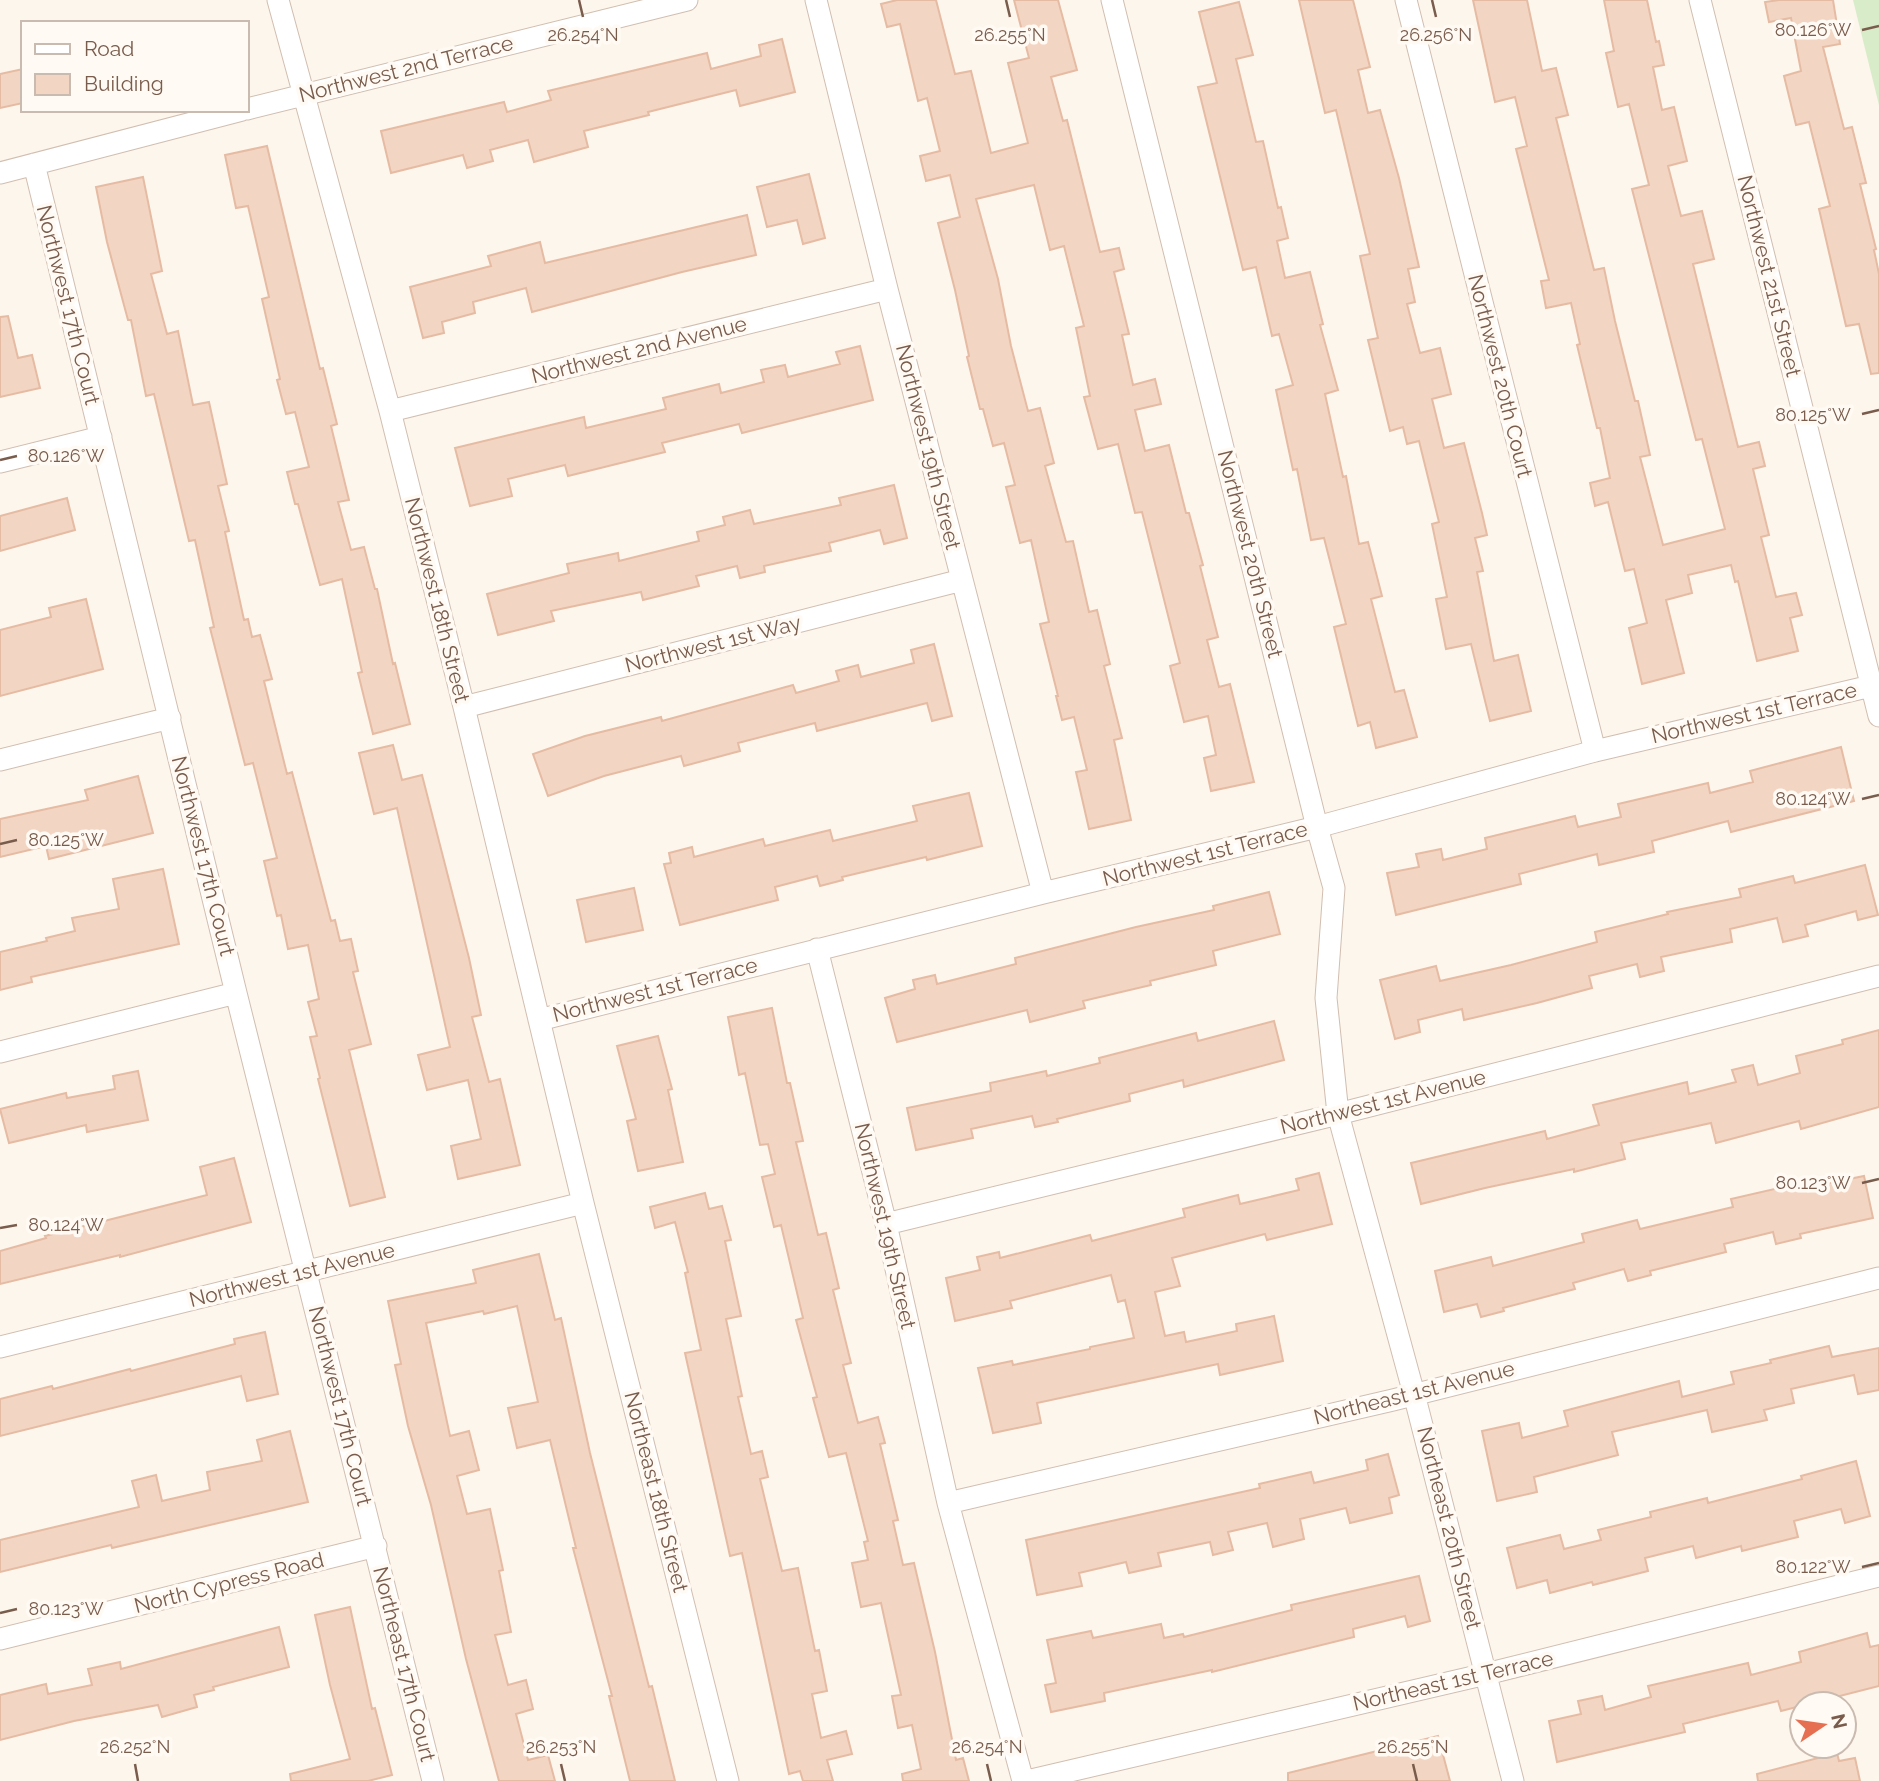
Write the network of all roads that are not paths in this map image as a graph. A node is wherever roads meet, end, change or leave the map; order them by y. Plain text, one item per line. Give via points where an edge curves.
1 (278, 0) edge
2 (687, 0) edge
3 (816, 0) edge
4 (1112, 0) edge
5 (1406, 0) edge
6 (1700, 0) edge
7 (304, 94) junction
8 (248, 109) edge
9 (234, 112) edge
10 (34, 164) junction
11 (0, 173) edge
12 (887, 289) junction
13 (390, 411) junction
14 (101, 437) junction
15 (0, 463) edge
16 (962, 580) junction
17 (1871, 685) junction
18 (464, 707) junction
19 (1879, 716) edge
20 (170, 718) junction
21 (1595, 751) junction
22 (0, 760) edge
23 (1317, 827) junction
24 (1043, 893) junction
25 (817, 949) junction
26 (1879, 976) edge
27 (236, 993) junction
28 (539, 1020) junction
29 (0, 1052) edge
30 (1338, 1114) junction
31 (583, 1203) junction
32 (886, 1224) junction
33 (306, 1273) junction
34 (1879, 1278) edge
35 (0, 1347) edge
36 (1415, 1394) junction
37 (948, 1503) junction
38 (376, 1546) junction
39 (1879, 1576) edge
40 (0, 1639) edge
41 (1486, 1674) junction
42 (433, 1781) edge
43 (728, 1781) edge
44 (1025, 1781) edge
45 (1513, 1781) edge

1 - 7 street, Northwest 18th Street
2 - 7 street, Northwest 2nd Terrace
3 - 12 street, Northwest 19th Street
4 - 23 street, Northwest 20th Street
5 - 21 street, Northwest 20th Court
6 - 17 street, Northwest 21st Street
7 - 8 street, Northwest 2nd Terrace
7 - 13 street, Northwest 18th Street
9 - 10 street
10 - 11 street
10 - 14 street, Northwest 17th Court
12 - 13 street, Northwest 2nd Avenue
12 - 16 street, Northwest 19th Street
13 - 18 street, Northwest 18th Street
14 - 15 street
14 - 20 street, Northwest 17th Court
16 - 18 street, Northwest 1st Way
16 - 24 street, Northwest 19th Street
17 - 19 street, Northwest 21st Street
17 - 21 street, Northwest 1st Terrace
18 - 28 street, Northwest 18th Street
20 - 22 street
20 - 27 street, Northwest 17th Court
21 - 23 street, Northwest 1st Terrace
23 - 24 street, Northwest 1st Terrace
23 - 30 street, Northwest 20th Street via 1334,888 1326,998
24 - 25 street, Northwest 1st Terrace
25 - 28 street, Northwest 1st Terrace
25 - 32 street, Northwest 19th Street
26 - 30 street, Northwest 1st Avenue
27 - 29 street
27 - 33 street, Northwest 17th Court
28 - 31 street, Northwest 18th Street
30 - 32 street, Northwest 1st Avenue
30 - 36 street, Northeast 20th Street
31 - 33 street, Northwest 1st Avenue
31 - 43 street, Northeast 18th Street
32 - 37 street, Northwest 19th Street
33 - 35 street, Northwest 1st Avenue
33 - 38 street, Northwest 17th Court
34 - 36 street, Northeast 1st Avenue
36 - 37 street, Northeast 1st Avenue
36 - 41 street, Northeast 20th Street
37 - 44 street, Northwest 19th Street
38 - 40 street, North Cypress Road
38 - 42 street, Northeast 17th Court
39 - 41 street, Northeast 1st Terrace
41 - 44 street, Northeast 1st Terrace
41 - 45 street, Northeast 20th Street

